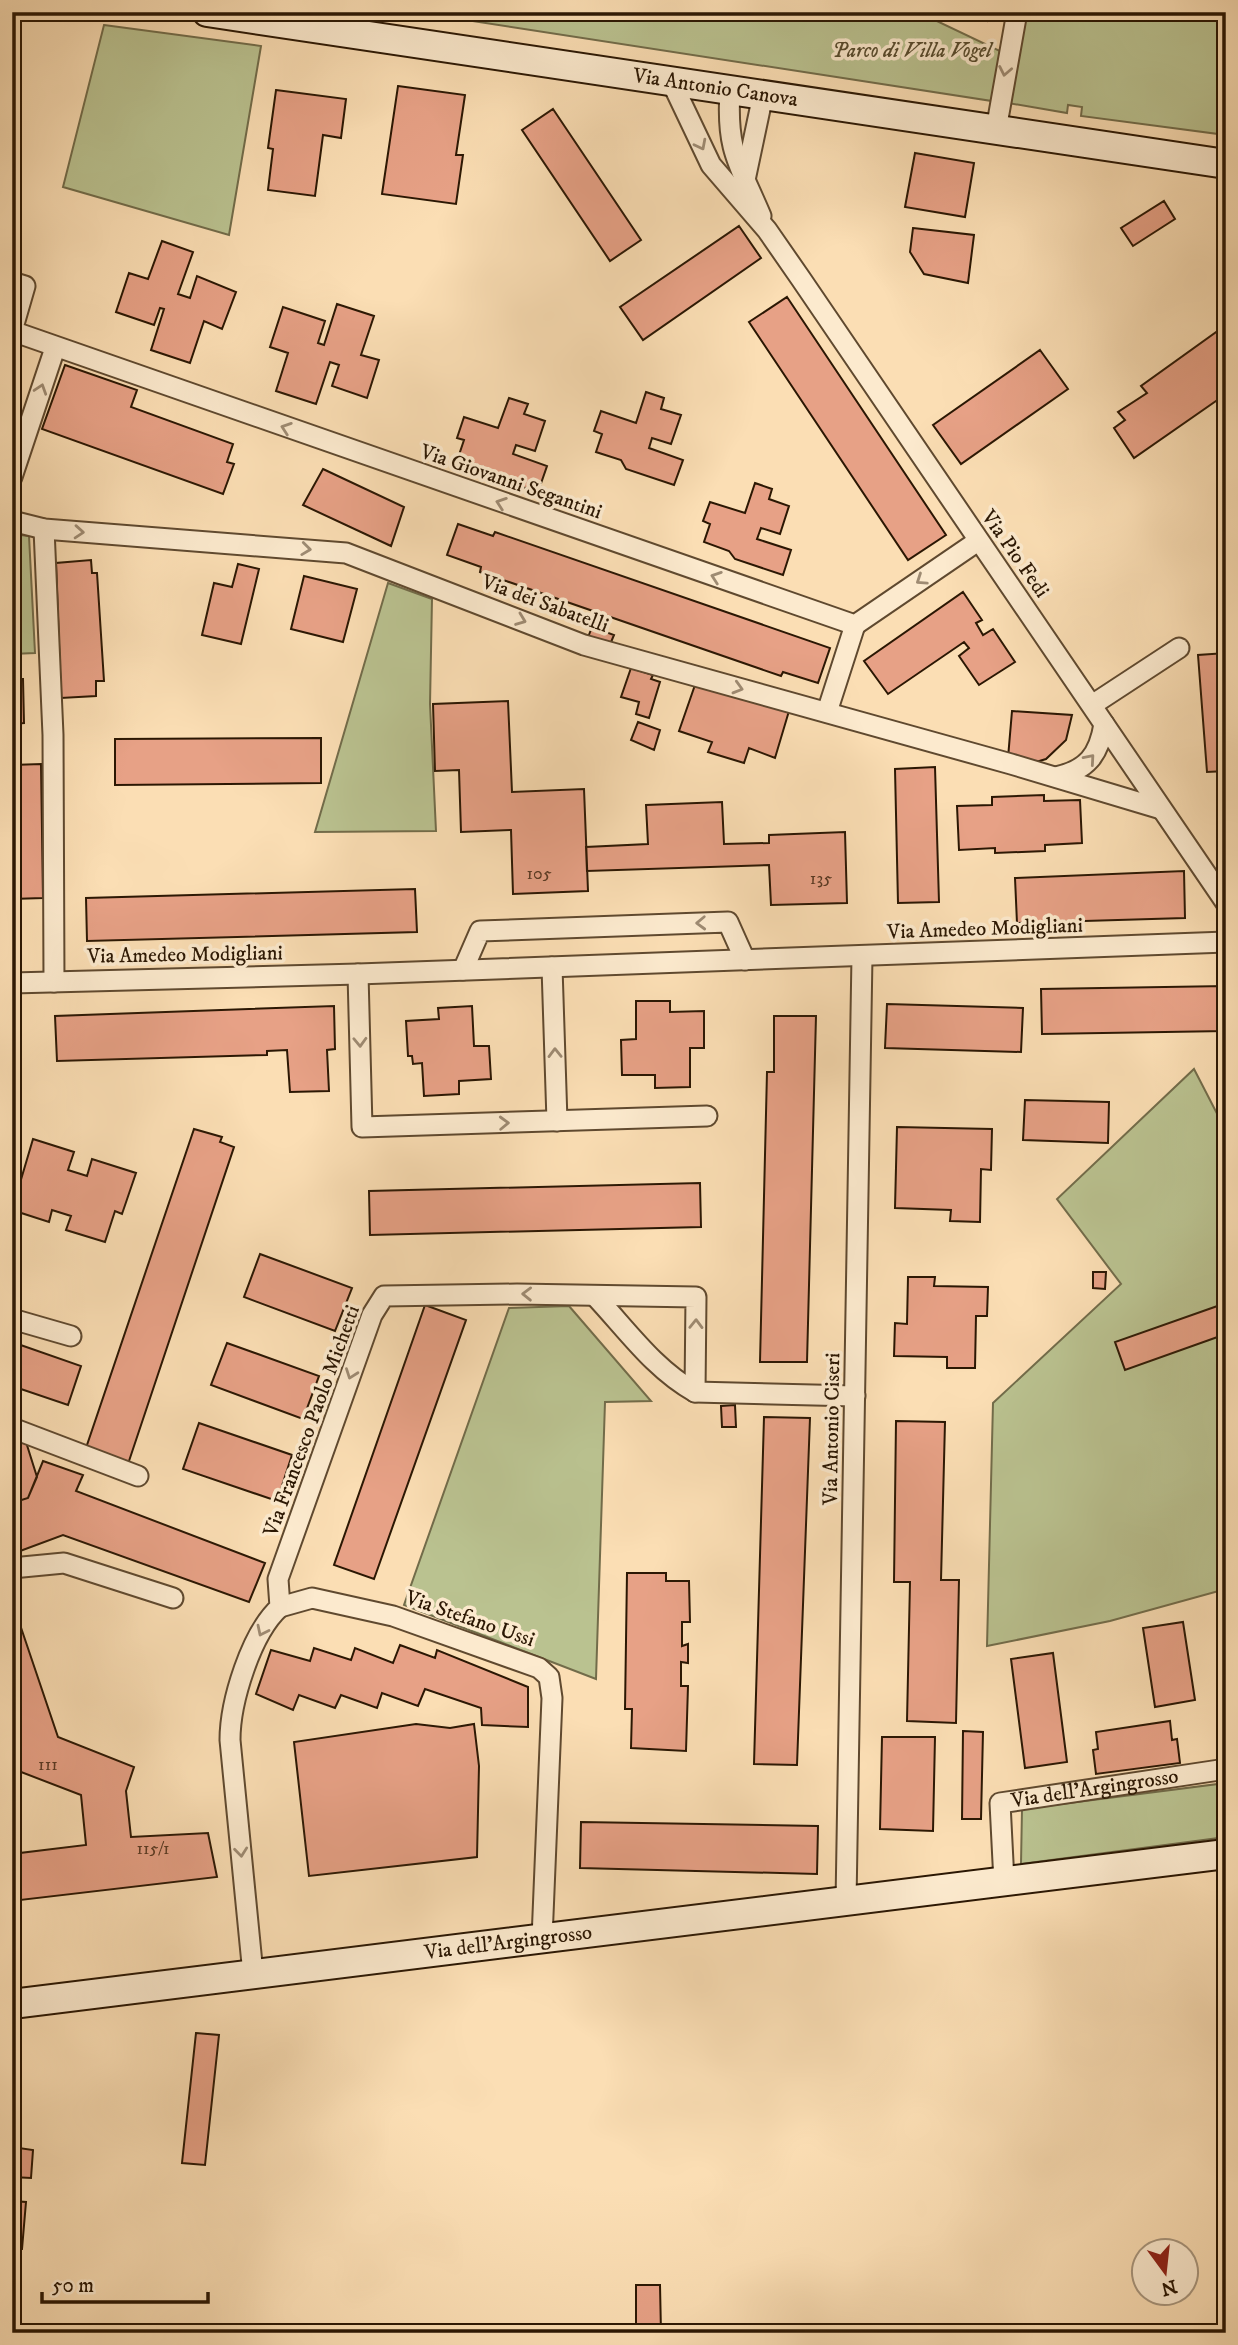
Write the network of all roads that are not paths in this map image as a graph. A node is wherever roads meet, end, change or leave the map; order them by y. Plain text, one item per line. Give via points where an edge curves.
1 (207, 12) edge
2 (1017, 12) edge
3 (673, 83) junction
4 (730, 91) junction
5 (763, 95) junction
6 (996, 130) junction
7 (1226, 164) edge
8 (746, 180) junction
9 (767, 230) junction
10 (15, 283) edge
11 (55, 348) junction
12 (12, 477) edge
13 (12, 521) edge
14 (44, 529) junction
15 (978, 541) junction
16 (855, 625) junction
17 (1179, 648) dead end
18 (1092, 705) junction
19 (827, 712) junction
20 (1104, 724) junction
21 (1056, 777) junction
22 (1161, 809) junction
23 (1226, 903) edge
24 (1226, 942) edge
25 (862, 956) junction
26 (745, 960) junction
27 (552, 967) junction
28 (463, 970) junction
29 (358, 974) junction
30 (54, 982) junction
31 (12, 983) edge
32 (707, 1116) dead end
33 (557, 1121) junction
34 (595, 1296) junction
35 (12, 1319) edge
36 (71, 1336) dead end
37 (695, 1392) junction
38 (855, 1395) junction
39 (12, 1428) edge
40 (138, 1476) dead end
41 (12, 1568) edge
42 (173, 1598) dead end
43 (280, 1607) junction
44 (1226, 1769) edge
45 (1226, 1854) edge
46 (1004, 1882) junction
47 (846, 1902) junction
48 (542, 1940) junction
49 (253, 1974) junction
50 (12, 2004) edge

1 - 3 street, Via Antonio Canova
2 -> 6 street
3 - 4 street, Via Antonio Canova
3 -> 9 street, Via Pio Fedi via 711,165
4 - 5 street, Via Antonio Canova
4 - 8 street, Via Pio Fedi via 731,148
5 - 6 street, Via Antonio Canova
5 - 8 street
6 - 7 street, Via Antonio Canova
8 - 9 street, Via Pio Fedi
9 - 15 street, Via Pio Fedi
10 - 11 street, Via Giovanni Segantini via 25,286 12,331
12 -> 11 street
16 -> 11 street, Via Giovanni Segantini
13 - 14 street, Via dei Sabatelli
14 -> 19 street, Via dei Sabatelli via 346,554 584,645
14 - 30 street via 53,735
15 -> 16 street
15 - 18 street, Via Pio Fedi
16 - 19 street
17 - 18 street
18 - 20 street, Via Pio Fedi
19 - 21 street, Via dei Sabatelli
21 -> 20 street via 1071,774 1091,761
20 - 22 street, Via Pio Fedi
21 - 22 street, Via dei Sabatelli
22 - 23 street, Via Pio Fedi
24 - 25 street, Via Amedeo Modigliani
25 - 26 street, Via Amedeo Modigliani
25 - 38 street, Via Antonio Ciseri
26 - 27 street, Via Amedeo Modigliani
26 -> 28 street via 728,922 480,931
27 - 28 street, Via Amedeo Modigliani
33 -> 27 street
28 - 29 street, Via Amedeo Modigliani
29 - 30 street, Via Amedeo Modigliani
29 -> 33 street via 362,1127
30 - 31 street, Via Amedeo Modigliani
32 - 33 street
34 - 37 street via 658,1366
37 -> 34 street via 696,1297
34 -> 43 street, Via Francesco Paolo Michetti via 384,1296 372,1315 278,1579
35 - 36 street
37 - 38 street
38 - 47 street, Via Antonio Ciseri
39 - 40 street
41 - 42 street via 64,1563
43 - 48 street, Via Stefano Ussi via 312,1598 393,1616 539,1668 549,1677 552,1698
43 -> 49 street via 259,1635 230,1718
44 - 46 street, Via dell'Argingrosso via 1000,1803
45 - 46 street, Via dell'Argingrosso
46 - 47 street, Via dell'Argingrosso
47 - 48 street, Via dell'Argingrosso
48 - 49 street, Via dell'Argingrosso
49 - 50 street, Via dell'Argingrosso

